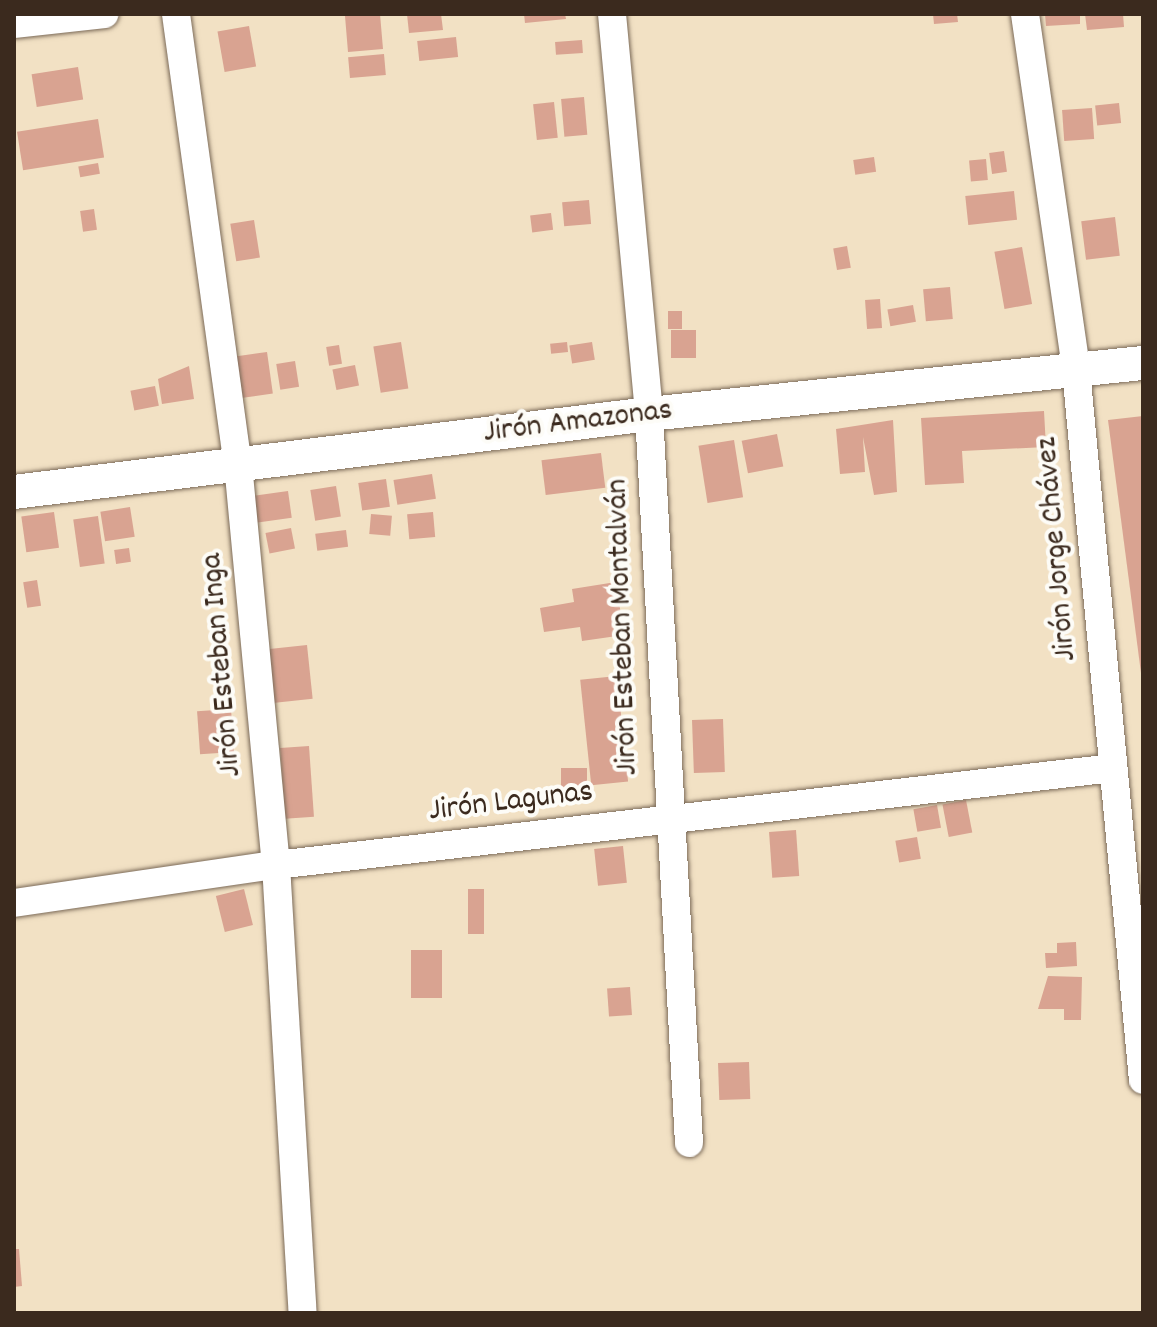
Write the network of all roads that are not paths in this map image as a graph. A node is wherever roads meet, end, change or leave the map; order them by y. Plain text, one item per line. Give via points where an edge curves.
1 (104, 14) edge
2 (176, 14) edge
3 (612, 14) edge
4 (1025, 14) edge
5 (14, 24) edge
6 (1143, 363) edge
7 (1076, 370) junction
8 (649, 414) junction
9 (238, 464) junction
10 (14, 492) edge
11 (1113, 768) junction
12 (666, 819) junction
13 (276, 865) junction
14 (14, 903) edge
15 (1143, 1080) edge
16 (689, 1143) dead end
17 (303, 1313) edge

1 - 5 street
2 - 9 street, Jirón Esteban Inga
3 - 8 street, Jirón Esteban Montalván
4 - 7 street, Jirón Jorge Chávez
6 - 7 street, Jirón Amazonas
7 - 8 street, Jirón Amazonas
7 - 11 street, Jirón Jorge Chávez
8 - 9 street, Jirón Amazonas
8 - 12 street, Jirón Esteban Montalván
9 - 10 street, Jirón Amazonas
9 - 13 street, Jirón Esteban Inga
11 - 12 street, Jirón Lagunas
11 - 15 street, Jirón Jorge Chávez
12 - 13 street, Jirón Lagunas
12 - 16 street, Jirón Esteban Montalván
13 - 14 street, Jirón Lagunas
13 - 17 street, Jirón Esteban Inga

